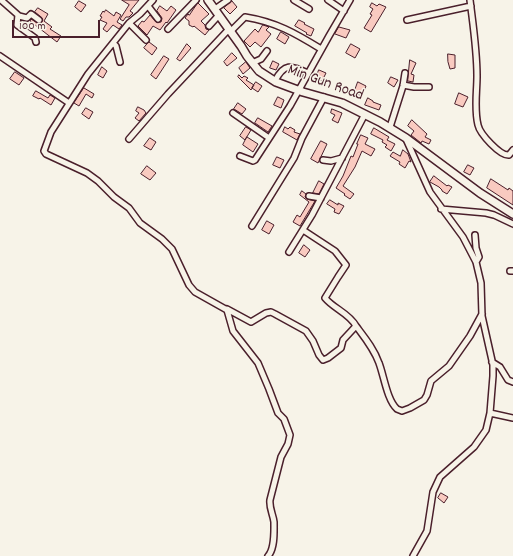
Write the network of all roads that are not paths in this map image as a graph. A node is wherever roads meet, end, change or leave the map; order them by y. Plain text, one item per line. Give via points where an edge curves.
1 (1, 0) edge
2 (153, 0) edge
3 (196, 0) edge
4 (208, 0) edge
5 (228, 0) edge
6 (294, 0) edge
7 (328, 0) edge
8 (350, 0) edge
9 (470, 0) edge
10 (148, 6) junction
11 (471, 6) junction
12 (309, 9) dead end
13 (344, 11) junction
14 (217, 12) junction
15 (18, 16) junction
16 (158, 19) dead end
17 (39, 20) dead end
18 (407, 20) dead end
19 (129, 23) junction
20 (209, 26) dead end
21 (168, 29) dead end
22 (230, 30) junction
23 (146, 40) dead end
24 (36, 42) dead end
25 (113, 43) junction
26 (321, 49) junction
27 (267, 51) dead end
28 (0, 56) edge
29 (120, 62) dead end
30 (252, 63) junction
31 (308, 73) junction
32 (405, 73) dead end
33 (274, 81) junction
34 (403, 85) junction
35 (429, 87) dead end
36 (299, 90) junction
37 (324, 97) junction
38 (69, 103) junction
39 (234, 113) dead end
40 (365, 114) junction
41 (390, 127) junction
42 (269, 138) junction
43 (406, 138) junction
44 (129, 140) dead end
45 (513, 150) edge
46 (240, 156) dead end
47 (342, 158) junction
48 (323, 160) dead end
49 (309, 196) dead end
50 (321, 198) junction
51 (441, 209) junction
52 (513, 214) edge
53 (513, 224) edge
54 (252, 226) dead end
55 (303, 230) junction
56 (475, 235) dead end
57 (289, 252) dead end
58 (476, 262) junction
59 (224, 308) junction
60 (482, 314) junction
61 (356, 326) junction
62 (492, 362) junction
63 (513, 382) edge
64 (490, 413) junction
65 (513, 418) edge
66 (268, 556) edge
67 (413, 556) edge

1 - 15 street
2 - 10 street
3 - 21 street
4 - 14 street, Min Gun Road
5 - 14 street
6 - 12 street
7 - 13 street
8 - 13 street
9 - 11 street
10 - 16 street
10 - 19 street
11 - 18 street
11 - 45 street via 477,51 478,125 490,142 505,154 509,155
13 - 26 street
14 - 20 street
14 - 22 street, Min Gun Road
15 - 17 street via 27,18 31,14
15 - 24 street via 17,25
19 - 23 street
19 - 25 street
22 - 26 street via 245,17 264,20
22 - 30 street, Min Gun Road
22 - 44 street via 168,94
25 - 29 street
25 - 38 street
26 - 31 street
27 - 30 street via 262,58
28 - 38 street
30 - 33 street, Min Gun Road
31 - 33 street via 291,66 280,72
31 - 36 street
32 - 34 street
33 - 36 street, Min Gun Road
34 - 35 street
34 - 41 street
36 - 37 street, Min Gun Road
36 - 42 street
37 - 40 street, Min Gun Road
37 - 54 street via 294,158
38 - 59 street via 51,132 44,148 45,152 87,173 129,208 140,223 172,249 195,292
39 - 42 street
40 - 41 street, Min Gun Road
40 - 47 street
41 - 43 street, Min Gun Road
42 - 46 street via 254,161
43 - 51 street via 424,182
43 - 52 street, Min Gun Road
47 - 48 street
47 - 50 street
49 - 50 street
50 - 55 street
51 - 53 street via 486,213
51 - 58 street via 463,237
55 - 57 street
55 - 61 street via 335,251 346,264 325,299 348,316
56 - 58 street via 479,257
58 - 60 street via 481,283
59 - 61 street via 251,322 266,312 275,314 306,331 319,355 325,360 341,348 343,340
59 - 66 street via 233,331 260,366 278,413 284,419 290,435 281,457 269,505 274,522 271,552
60 - 61 street via 449,366 431,381 426,398 402,411 396,409 391,402 377,359
60 - 62 street
62 - 63 street
62 - 64 street
64 - 65 street
64 - 67 street via 482,437 443,473 436,485 431,499 427,531

